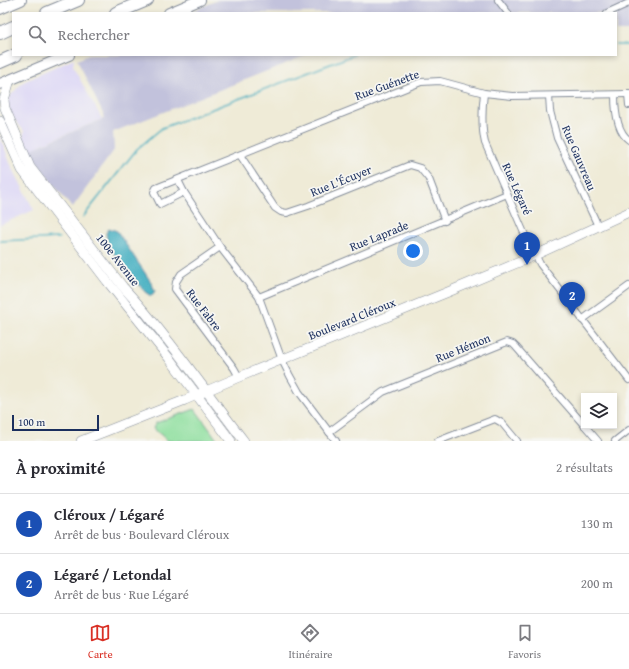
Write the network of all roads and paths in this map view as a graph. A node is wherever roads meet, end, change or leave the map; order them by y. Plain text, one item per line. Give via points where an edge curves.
1 (21, 0) edge
2 (78, 0) edge
3 (147, 0) edge
4 (200, 0) edge
5 (498, 0) edge
6 (629, 3) edge
7 (7, 5) edge
8 (49, 12) edge
9 (118, 12) edge
10 (171, 12) edge
11 (507, 12) edge
12 (609, 12) edge
13 (12, 27) edge
14 (0, 33) edge
15 (14, 56) edge
16 (67, 56) edge
17 (0, 62) edge
18 (10, 80) junction
19 (0, 84) edge
20 (484, 93) junction
21 (629, 94) edge
22 (615, 95) junction
23 (549, 96) junction
24 (629, 105) edge
25 (0, 122) edge
26 (629, 140) edge
27 (240, 155) junction
28 (178, 180) junction
29 (184, 192) junction
30 (507, 194) junction
31 (629, 212) edge
32 (445, 221) junction
33 (598, 226) junction
34 (220, 247) junction
35 (535, 255) junction
36 (629, 286) edge
37 (259, 297) junction
38 (582, 320) junction
39 (282, 360) junction
40 (239, 377) junction
41 (629, 380) edge
42 (206, 391) junction
43 (197, 395) junction
44 (581, 423) edge
45 (587, 429) edge
46 (629, 430) edge
47 (329, 432) junction
48 (81, 441) edge
49 (231, 441) edge
50 (244, 441) edge
51 (336, 441) edge
52 (438, 441) edge
53 (517, 441) edge
54 (598, 441) edge
55 (616, 441) edge

1 - 7 main road
2 - 8 highway
3 - 9 highway
4 - 10 main road
5 - 11 street
6 - 12 street
13 - 14 highway
15 - 17 highway
16 - 18 main road
18 - 19 main road
18 - 42 street, 100e Avenue via 4,100 5,108 30,167
20 - 23 street, Rue Guénette
20 - 27 street, Rue Guénette via 440,81 421,82
20 - 30 street, Rue Légaré via 483,135
21 - 22 street, Rue Guénette
21 - 24 street, Rue Guénette
22 - 23 street, Rue Guénette
22 - 26 street via 617,119
23 - 33 street, Rue Gauvreau via 557,138
25 - 43 street, 100e Avenue via 22,170
27 - 28 street, Rue Guénette
27 - 32 street, Rue L'Écuyer via 275,208 287,213 410,165 420,168 429,179
28 - 29 street
28 - 29 street, Rue Guénette via 156,188 154,192 159,202 162,204
29 - 34 street
30 - 32 street, Rue Laprade
30 - 35 street, Rue Légaré
31 - 33 street, Boulevard Cléroux
32 - 37 street, Rue Laprade
33 - 35 street, Boulevard Cléroux
34 - 37 street
34 - 40 street, Rue Fabre via 181,274 175,289
35 - 38 street, Rue Légaré
35 - 39 street, Boulevard Cléroux
36 - 38 street
37 - 39 street
38 - 41 street, Rue Légaré
39 - 40 street, Boulevard Cléroux
39 - 47 street via 299,392
40 - 42 street, Boulevard Cléroux
42 - 43 street, Boulevard Cléroux
42 - 50 street, 100e Avenue
43 - 48 street, Boulevard Cléroux
43 - 49 street, 100e Avenue
44 - 47 street, Rue Hémon via 516,347 507,342 383,392
45 - 54 street, Rue Hémon
46 - 55 street
47 - 51 street
52 - 53 street via 495,419 502,423

